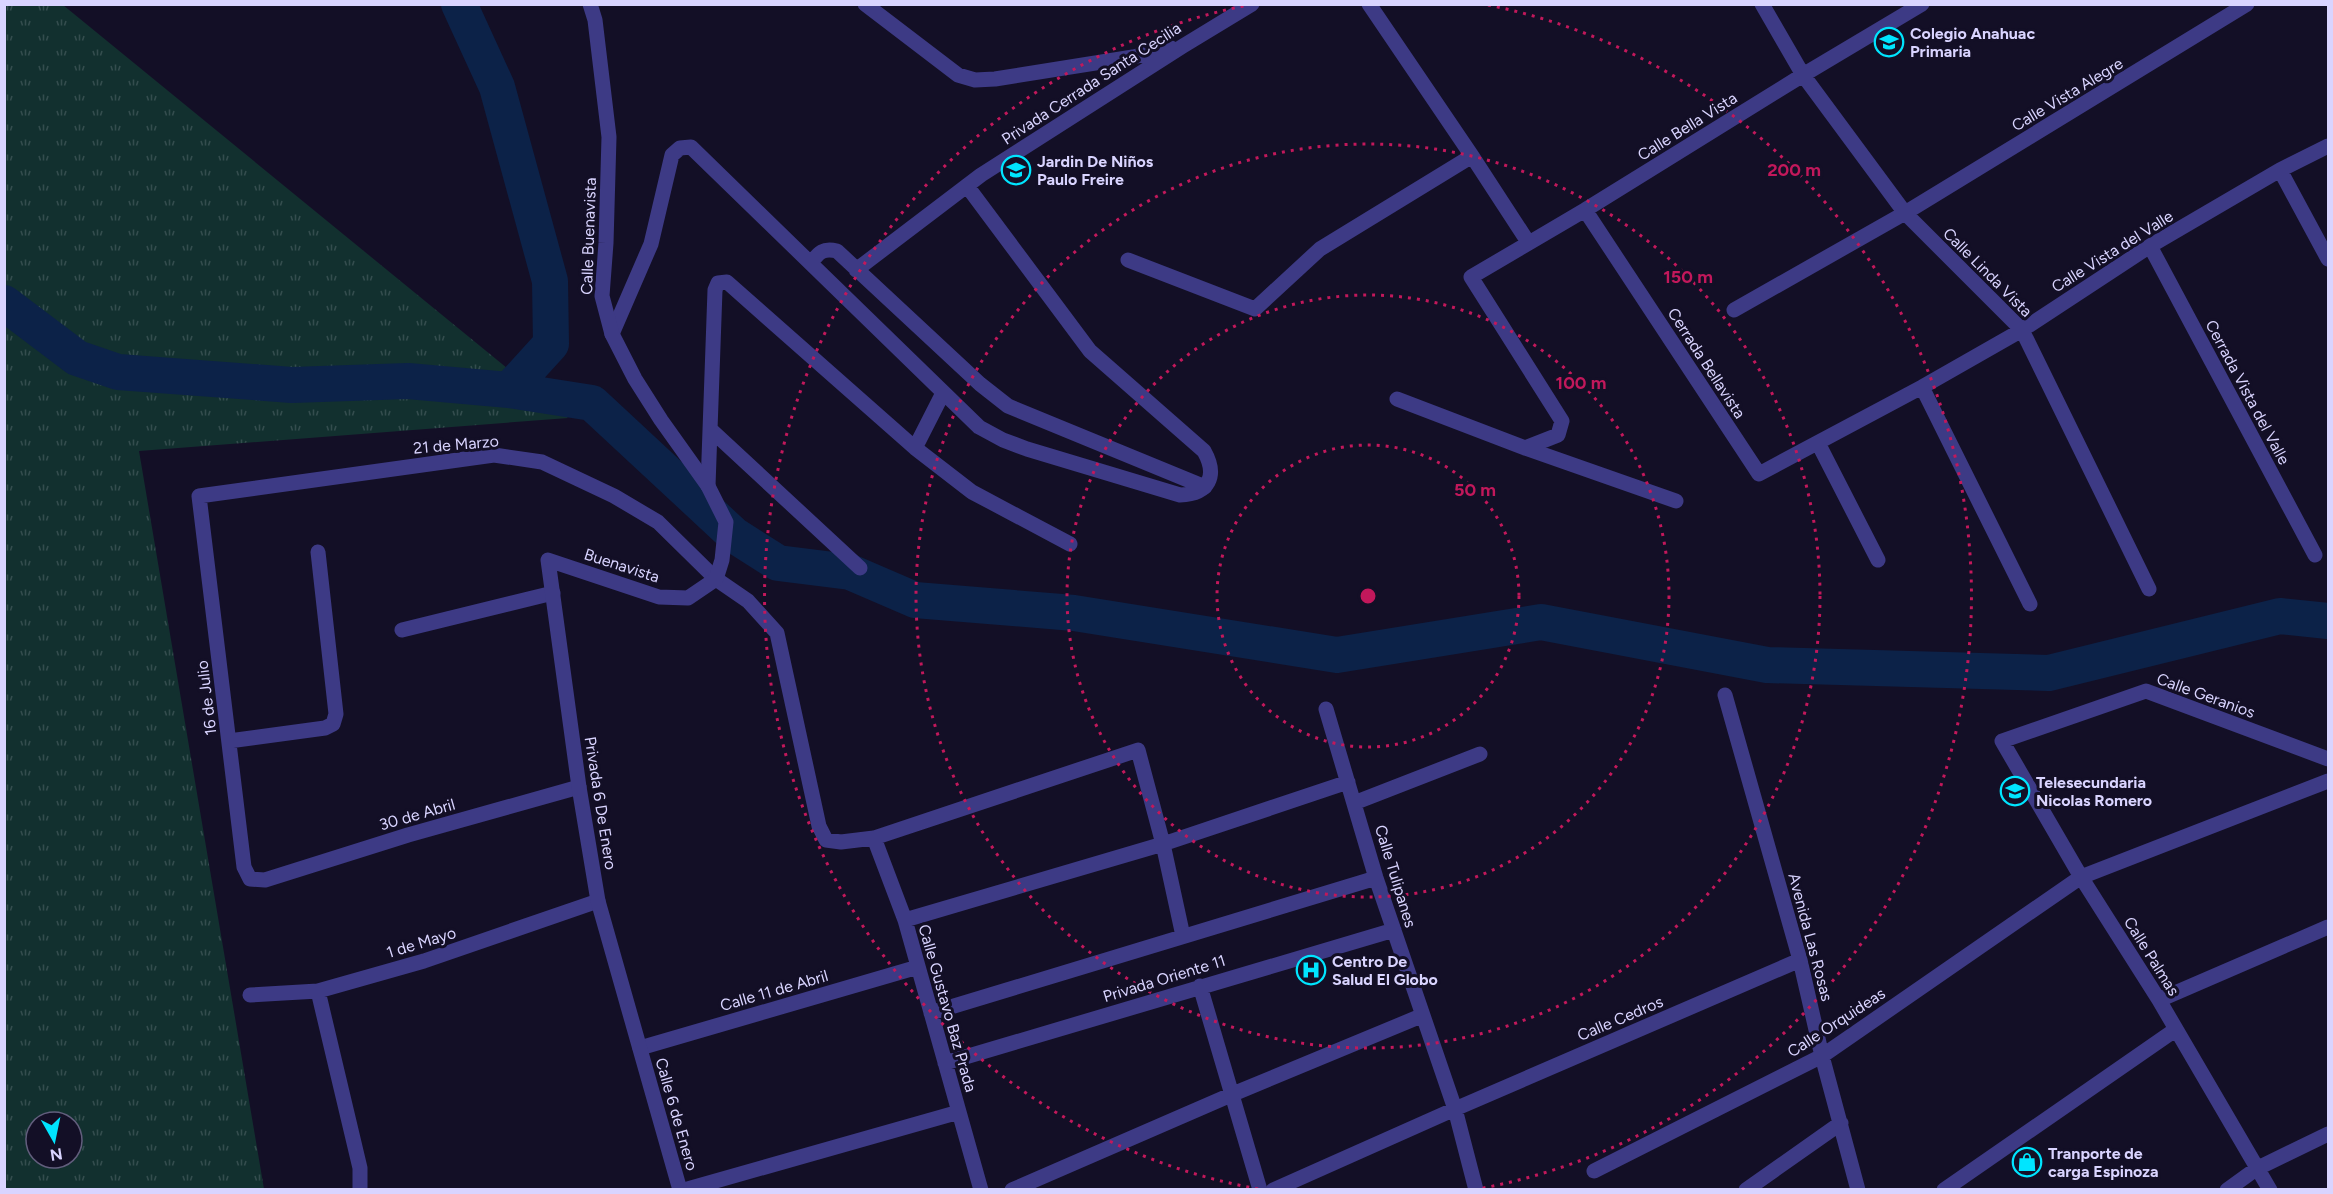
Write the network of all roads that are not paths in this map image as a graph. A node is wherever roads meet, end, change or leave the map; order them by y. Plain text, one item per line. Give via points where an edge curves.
1 (590, 4) edge
2 (866, 4) edge
3 (1252, 4) edge
4 (1369, 4) edge
5 (1762, 4) edge
6 (1922, 4) edge
7 (2247, 4) edge
8 (1183, 46) junction
9 (1803, 75) junction
10 (2328, 146) edge
11 (1472, 156) junction
12 (2280, 170) junction
13 (967, 186) junction
14 (1585, 210) junction
15 (1905, 213) junction
16 (1528, 242) junction
17 (2150, 246) junction
18 (2328, 259) edge
19 (1128, 260) dead end
20 (811, 263) junction
21 (856, 270) junction
22 (1734, 310) dead end
23 (2022, 330) junction
24 (612, 334) junction
25 (1922, 387) junction
26 (942, 393) junction
27 (1397, 399) dead end
28 (710, 429) junction
29 (1818, 443) junction
30 (915, 448) junction
31 (1525, 448) junction
32 (1759, 474) joint
33 (708, 486) junction
34 (1205, 487) junction
35 (199, 496) joint
36 (1676, 501) dead end
37 (1070, 544) dead end
38 (318, 552) dead end
39 (2315, 555) dead end
40 (548, 560) joint
41 (1878, 560) dead end
42 (860, 568) dead end
43 (716, 579) junction
44 (2149, 589) dead end
45 (553, 593) junction
46 (2030, 604) dead end
47 (402, 630) dead end
48 (1725, 695) dead end
49 (1326, 709) dead end
50 (229, 741) junction
51 (2002, 741) joint
52 (1480, 754) dead end
53 (2328, 759) edge
54 (2328, 781) edge
55 (1348, 782) junction
56 (579, 787) junction
57 (1354, 803) junction
58 (874, 838) junction
59 (1163, 844) junction
60 (2081, 877) junction
61 (1376, 878) junction
62 (266, 880) joint
63 (598, 901) junction
64 (905, 920) junction
65 (2328, 927) edge
66 (1394, 930) junction
67 (1183, 936) junction
68 (1800, 960) junction
69 (918, 967) junction
70 (1200, 986) junction
71 (318, 991) junction
72 (250, 995) dead end
73 (2159, 1000) junction
74 (931, 1013) junction
75 (1422, 1016) junction
76 (2175, 1029) junction
77 (639, 1048) junction
78 (1822, 1056) junction
79 (945, 1063) junction
80 (1233, 1094) junction
81 (1455, 1109) junction
82 (959, 1112) junction
83 (1841, 1123) junction
84 (2328, 1134) edge
85 (2256, 1168) junction
86 (1594, 1171) dead end
87 (360, 1190) edge
88 (682, 1190) edge
89 (981, 1190) edge
90 (1012, 1190) edge
91 (1260, 1190) edge
92 (1274, 1190) edge
93 (1476, 1190) edge
94 (1746, 1190) edge
95 (1858, 1190) edge
96 (1944, 1190) edge
97 (2227, 1190) edge
98 (2270, 1190) edge

1 - 24 street, Calle Buenavista via 609,137 602,296
2 - 8 street via 958,75 975,80
3 - 8 street, Privada Cerrada Santa Cecilia
4 - 11 street
5 - 9 street, Calle Linda Vista
6 - 9 street, Calle Bella Vista
7 - 15 street, Calle Vista Alegre
8 - 13 street, Privada Cerrada Santa Cecilia
9 - 14 street, Calle Bella Vista
9 - 15 street, Calle Linda Vista
10 - 12 street, Calle Vista del Valle
11 - 16 street
11 - 19 street via 1320,249 1256,309
12 - 17 street, Calle Vista del Valle
12 - 18 street
13 - 21 street, Privada Cerrada Santa Cecilia
13 - 34 street via 1090,351 1204,451 1211,464 1211,477
14 - 16 street, Calle Bella Vista
14 - 32 street, Cerrada Bellavista
15 - 22 street, Calle Vista Alegre
15 - 23 street, Calle Linda Vista
16 - 31 street, Calle Bella Vista via 1471,277 1562,421 1558,435
17 - 23 street, Calle Vista del Valle
17 - 39 street, Cerrada Vista del Valle
20 - 21 street via 827,249 837,251
20 - 24 street via 691,147 680,148 672,155 651,244
20 - 26 street
21 - 34 street via 1008,406
23 - 25 street, Calle Vista del Valle
23 - 44 street, Calle Linda Vista
24 - 33 street, Calle Buenavista via 651,404
25 - 29 street, Calle Vista del Valle
25 - 46 street
26 - 30 street
26 - 34 street via 979,427 1027,449 1180,495 1194,494
27 - 31 street
28 - 30 street via 715,290 718,283 727,282
28 - 33 street
28 - 42 street
29 - 32 street, Calle Vista del Valle
29 - 41 street
30 - 37 street via 972,492
31 - 36 street
33 - 43 street, Calle Buenavista via 726,522
35 - 43 street, 21 de Marzo via 494,455 542,462 658,522
35 - 50 street, 16 de Julio
38 - 50 street via 336,714 333,724
40 - 43 street, Buenavista via 659,597 688,598
40 - 45 street, Privada 6 De Enero
43 - 58 street via 748,601 777,633 819,826 826,840
45 - 47 street
45 - 56 street, Privada 6 De Enero
48 - 68 street, Avenida Las Rosas
49 - 55 street, Calle Tulipanes
50 - 62 street, 16 de Julio via 244,867 250,879
51 - 53 street, Calle Geranios via 2146,691
51 - 60 street, Calle Palmas
52 - 57 street
54 - 60 street, Calle Orquideas
55 - 57 street, Calle Tulipanes
55 - 59 street
56 - 62 street, 30 de Abril
56 - 63 street, Privada 6 De Enero
57 - 61 street, Calle Tulipanes
58 - 59 street via 1138,750
58 - 64 street, Calle Gustavo Baz Prada
59 - 64 street
59 - 67 street
60 - 73 street, Calle Palmas
60 - 78 street, Calle Orquideas
61 - 66 street, Calle Tulipanes
61 - 67 street
63 - 71 street, 1 de Mayo via 424,961
63 - 77 street, Privada 6 De Enero
64 - 69 street, Calle Gustavo Baz Prada
65 - 73 street
66 - 70 street, Privada Oriente 11
66 - 75 street, Calle Tulipanes
67 - 74 street
68 - 78 street, Avenida Las Rosas
68 - 81 street, Calle Cedros
69 - 74 street, Calle Gustavo Baz Prada
69 - 77 street, Calle 11 de Abril
70 - 79 street, Privada Oriente 11
70 - 80 street
71 - 72 street, 1 de Mayo
71 - 87 street via 360,1168
73 - 76 street, Calle Palmas
74 - 79 street, Calle Gustavo Baz Prada
75 - 80 street
75 - 81 street, Calle Tulipanes
76 - 85 street, Calle Palmas
76 - 96 street
77 - 88 street, Calle 6 de Enero
78 - 83 street, Avenida Las Rosas
78 - 86 street, Calle Orquideas
79 - 82 street, Calle Gustavo Baz Prada
80 - 90 street
80 - 91 street
81 - 92 street, Calle Cedros
81 - 93 street, Calle Tulipanes
82 - 88 street
82 - 89 street, Calle Gustavo Baz Prada
83 - 94 street
83 - 95 street, Avenida Las Rosas
84 - 85 street
85 - 97 street
85 - 98 street, Calle Palmas

